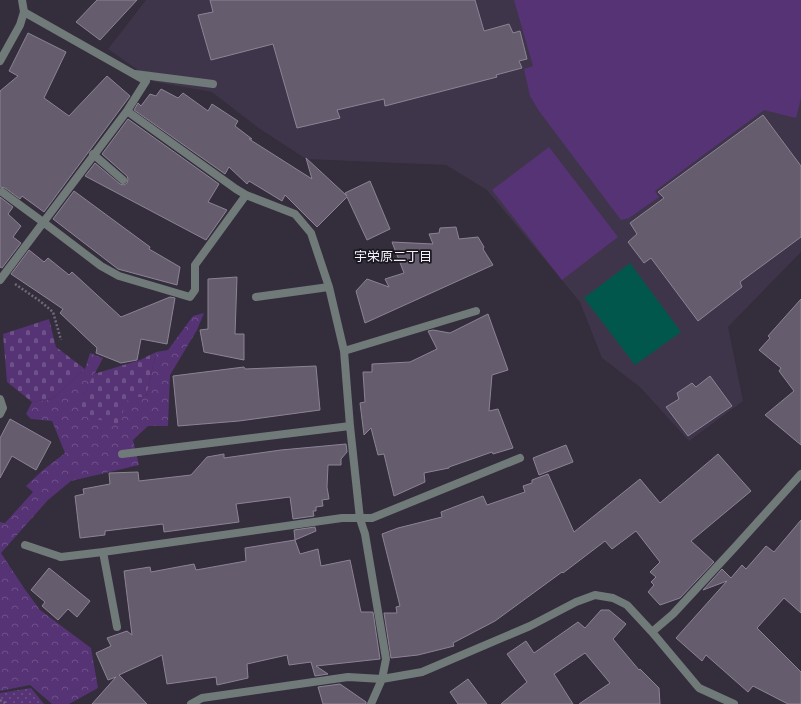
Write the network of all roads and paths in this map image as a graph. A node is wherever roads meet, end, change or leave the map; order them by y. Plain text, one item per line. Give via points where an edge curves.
1 (22, 0) edge
2 (24, 12) junction
3 (0, 61) edge
4 (135, 74) junction
5 (213, 84) dead end
6 (127, 110) junction
7 (93, 154) junction
8 (123, 180) dead end
9 (2, 192) dead end
10 (246, 195) junction
11 (43, 222) junction
12 (2, 277) edge
13 (329, 287) junction
14 (256, 297) dead end
15 (476, 310) dead end
16 (61, 340) dead end
17 (344, 351) junction
18 (0, 399) edge
19 (0, 414) edge
20 (350, 426) junction
21 (122, 454) dead end
22 (520, 458) dead end
23 (801, 474) edge
24 (360, 519) junction
25 (25, 545) dead end
26 (103, 552) junction
27 (117, 627) dead end
28 (652, 632) junction
29 (382, 679) junction
30 (0, 700) edge
31 (7, 704) edge
32 (191, 704) edge
33 (371, 704) edge
34 (734, 704) edge

1 - 2 street
2 - 3 street via 20,25
2 - 4 street
4 - 5 street
4 - 6 street via 146,81
6 - 7 street
6 - 10 street
7 - 8 street
7 - 11 street
9 - 11 street
10 - 11 street via 195,265 194,290 190,297 119,276 101,266
10 - 13 street via 295,214 311,233
11 - 12 street
12 - 16 path via 40,300 53,312
13 - 14 street
13 - 17 street
15 - 17 street
17 - 20 street
18 - 19 street via 3,408
20 - 21 street
20 - 24 street
22 - 24 street via 372,518
23 - 28 street via 673,614
24 - 26 street via 342,518
24 - 29 street via 371,565 386,659
25 - 26 street via 61,557
26 - 27 street
28 - 29 street via 627,605 613,598 595,595 422,672
28 - 34 street via 699,688
29 - 32 street via 348,677 202,698
29 - 33 street
30 - 31 path

